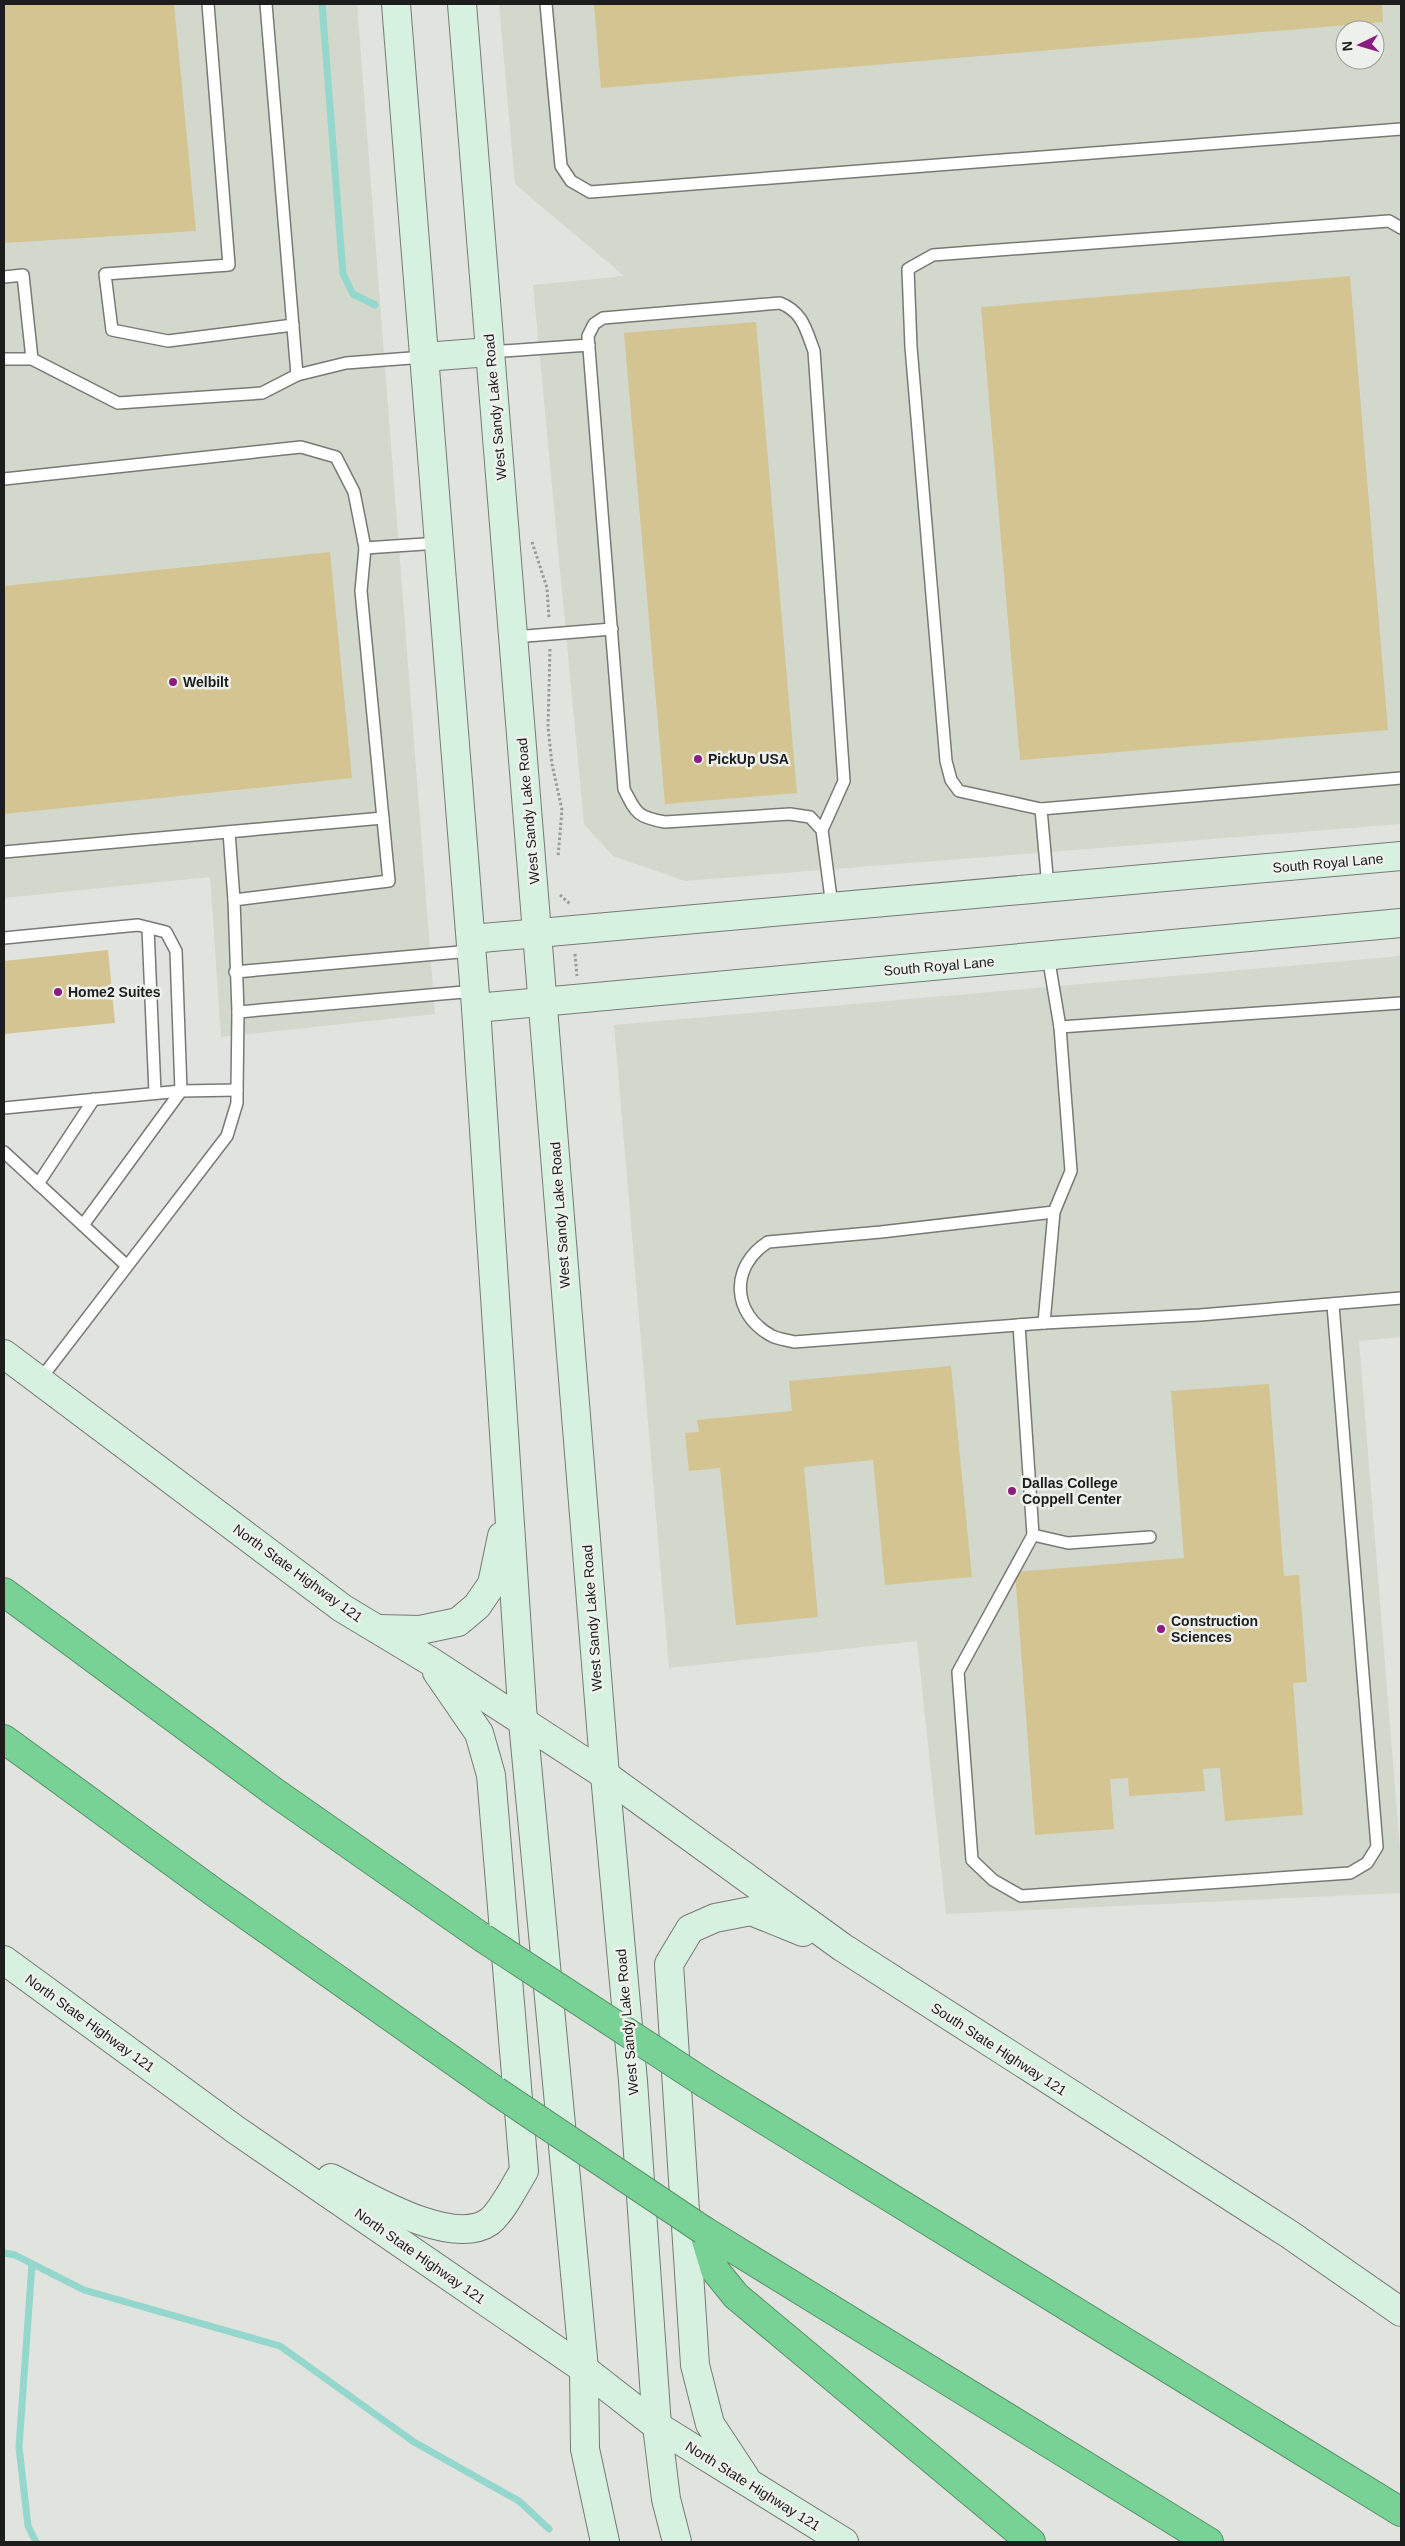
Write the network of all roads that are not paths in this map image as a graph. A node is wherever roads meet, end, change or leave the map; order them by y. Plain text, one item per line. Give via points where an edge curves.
1 (208, 4) edge
2 (266, 4) edge
3 (396, 4) edge
4 (462, 4) edge
5 (546, 4) edge
6 (1401, 129) edge
7 (1401, 228) edge
8 (4, 277) edge
9 (293, 325) junction
10 (589, 344) junction
11 (490, 352) junction
12 (424, 357) junction
13 (4, 359) edge
14 (32, 359) junction
15 (297, 375) junction
16 (4, 479) edge
17 (439, 543) junction
18 (365, 548) junction
19 (612, 629) junction
20 (514, 637) junction
21 (1401, 778) edge
22 (1041, 809) junction
23 (383, 818) junction
24 (822, 830) junction
25 (229, 832) junction
26 (4, 852) edge
27 (1401, 856) edge
28 (1048, 887) junction
29 (234, 900) junction
30 (832, 906) junction
31 (1401, 923) edge
32 (148, 928) junction
33 (538, 933) junction
34 (4, 938) edge
35 (471, 945) junction
36 (1048, 956) junction
37 (235, 972) junction
38 (475, 1000) junction
39 (544, 1002) junction
40 (1401, 1003) edge
41 (238, 1012) junction
42 (1060, 1027) junction
43 (237, 1090) junction
44 (181, 1091) junction
45 (155, 1094) junction
46 (94, 1100) junction
47 (4, 1108) edge
48 (4, 1152) edge
49 (38, 1184) junction
50 (1054, 1212) junction
51 (83, 1226) junction
52 (127, 1266) junction
53 (1401, 1298) edge
54 (1333, 1305) junction
55 (1044, 1323) junction
56 (1019, 1326) junction
57 (4, 1354) edge
58 (39, 1380) junction
59 (509, 1506) junction
60 (1033, 1535) junction
61 (1150, 1537) dead end
62 (4, 1592) edge
63 (377, 1629) junction
64 (430, 1661) junction
65 (523, 1722) junction
66 (4, 1739) edge
67 (604, 1775) junction
68 (842, 1948) junction
69 (4, 1960) edge
70 (236, 2130) junction
71 (703, 2230) junction
72 (1401, 2312) edge
73 (584, 2369) junction
74 (657, 2426) junction
75 (750, 2484) junction
76 (1401, 2512) edge
77 (1027, 2538) edge
78 (604, 2542) edge
79 (677, 2542) edge
80 (844, 2542) edge
81 (1209, 2542) edge

1 - 9 lane via 229,265 105,274 112,330 168,341
2 - 9 lane
3 - 12 main road
4 - 11 main road, West Sandy Lake Road
5 - 6 lane via 561,166 571,181 590,192
7 - 22 lane via 1389,221 933,255 908,269 911,347 946,760 951,780 959,791
8 - 14 lane via 23,275
9 - 15 lane
10 - 11 lane
10 - 19 lane
10 - 24 lane via 588,336 594,324 603,318 780,304 794,308 805,325 814,351 844,781
11 - 12 main road
11 - 20 main road, West Sandy Lake Road
12 - 15 lane via 346,363
12 - 17 main road
13 - 14 lane
14 - 15 lane via 118,403 262,393
16 - 18 lane via 301,447 336,457 354,492
17 - 18 lane
17 - 35 main road
18 - 23 lane via 361,590
19 - 20 lane
19 - 24 lane via 624,789 636,812 665,822 790,814 810,817
20 - 33 main road, West Sandy Lake Road
21 - 22 lane
22 - 28 lane
23 - 25 lane
23 - 29 lane via 389,881
24 - 30 lane
25 - 26 lane
25 - 29 lane
27 - 28 main road, South Royal Lane
28 - 30 main road, South Royal Lane
29 - 37 lane
30 - 33 main road, South Royal Lane
31 - 36 main road, South Royal Lane
32 - 34 lane via 138,925
32 - 44 lane via 166,932 176,951
32 - 45 lane
33 - 35 main road, South Royal Lane
33 - 39 main road, West Sandy Lake Road
35 - 37 lane
35 - 38 main road
36 - 39 main road, South Royal Lane
36 - 42 lane
37 - 41 lane
38 - 39 main road, South Royal Lane
38 - 41 lane
38 - 59 main road
39 - 67 main road, West Sandy Lake Road
40 - 42 lane
41 - 43 lane
42 - 50 lane via 1071,1171
43 - 44 lane
43 - 52 lane via 237,1103 227,1136
44 - 45 lane
44 - 51 lane
45 - 46 lane
46 - 47 lane
46 - 49 lane
48 - 49 lane
49 - 51 lane
50 - 55 lane
50 - 56 lane via 768,1242 750,1258 740,1288 742,1303 759,1328 773,1337 794,1342
51 - 52 lane
52 - 58 lane
53 - 54 lane
54 - 55 lane
54 - 60 lane via 1377,1847 1367,1862 1350,1873 1021,1896 993,1880 972,1860 958,1672
55 - 56 lane
56 - 60 lane
57 - 58 main road, North State Highway 121
58 - 63 main road, North State Highway 121 via 342,1608
59 - 63 main road via 492,1584 477,1606 458,1622 420,1630
59 - 65 main road
60 - 61 lane via 1068,1543
62 - 76 highway, bridge via 273,1791 483,1938 706,2084
63 - 64 main road, North State Highway 121
64 - 65 main road, North State Highway 121
64 - 70 main road via 479,1733 491,1775 524,2171 488,2222 459,2230 413,2219
65 - 67 main road, North State Highway 121
65 - 73 main road
66 - 71 highway, bridge via 496,2092
67 - 68 main road, South State Highway 121
67 - 74 main road, West Sandy Lake Road via 633,2082
68 - 72 main road, South State Highway 121 via 1289,2234
68 - 75 main road via 752,1911 715,1918 690,1929 669,1964 695,2365 710,2424
69 - 70 main road, North State Highway 121
70 - 73 main road, North State Highway 121
71 - 77 highway via 715,2270 736,2296
71 - 81 highway
73 - 74 main road, North State Highway 121
73 - 78 main road via 585,2449
74 - 75 main road, North State Highway 121
74 - 79 main road, West Sandy Lake Road via 666,2499
75 - 80 main road, North State Highway 121

